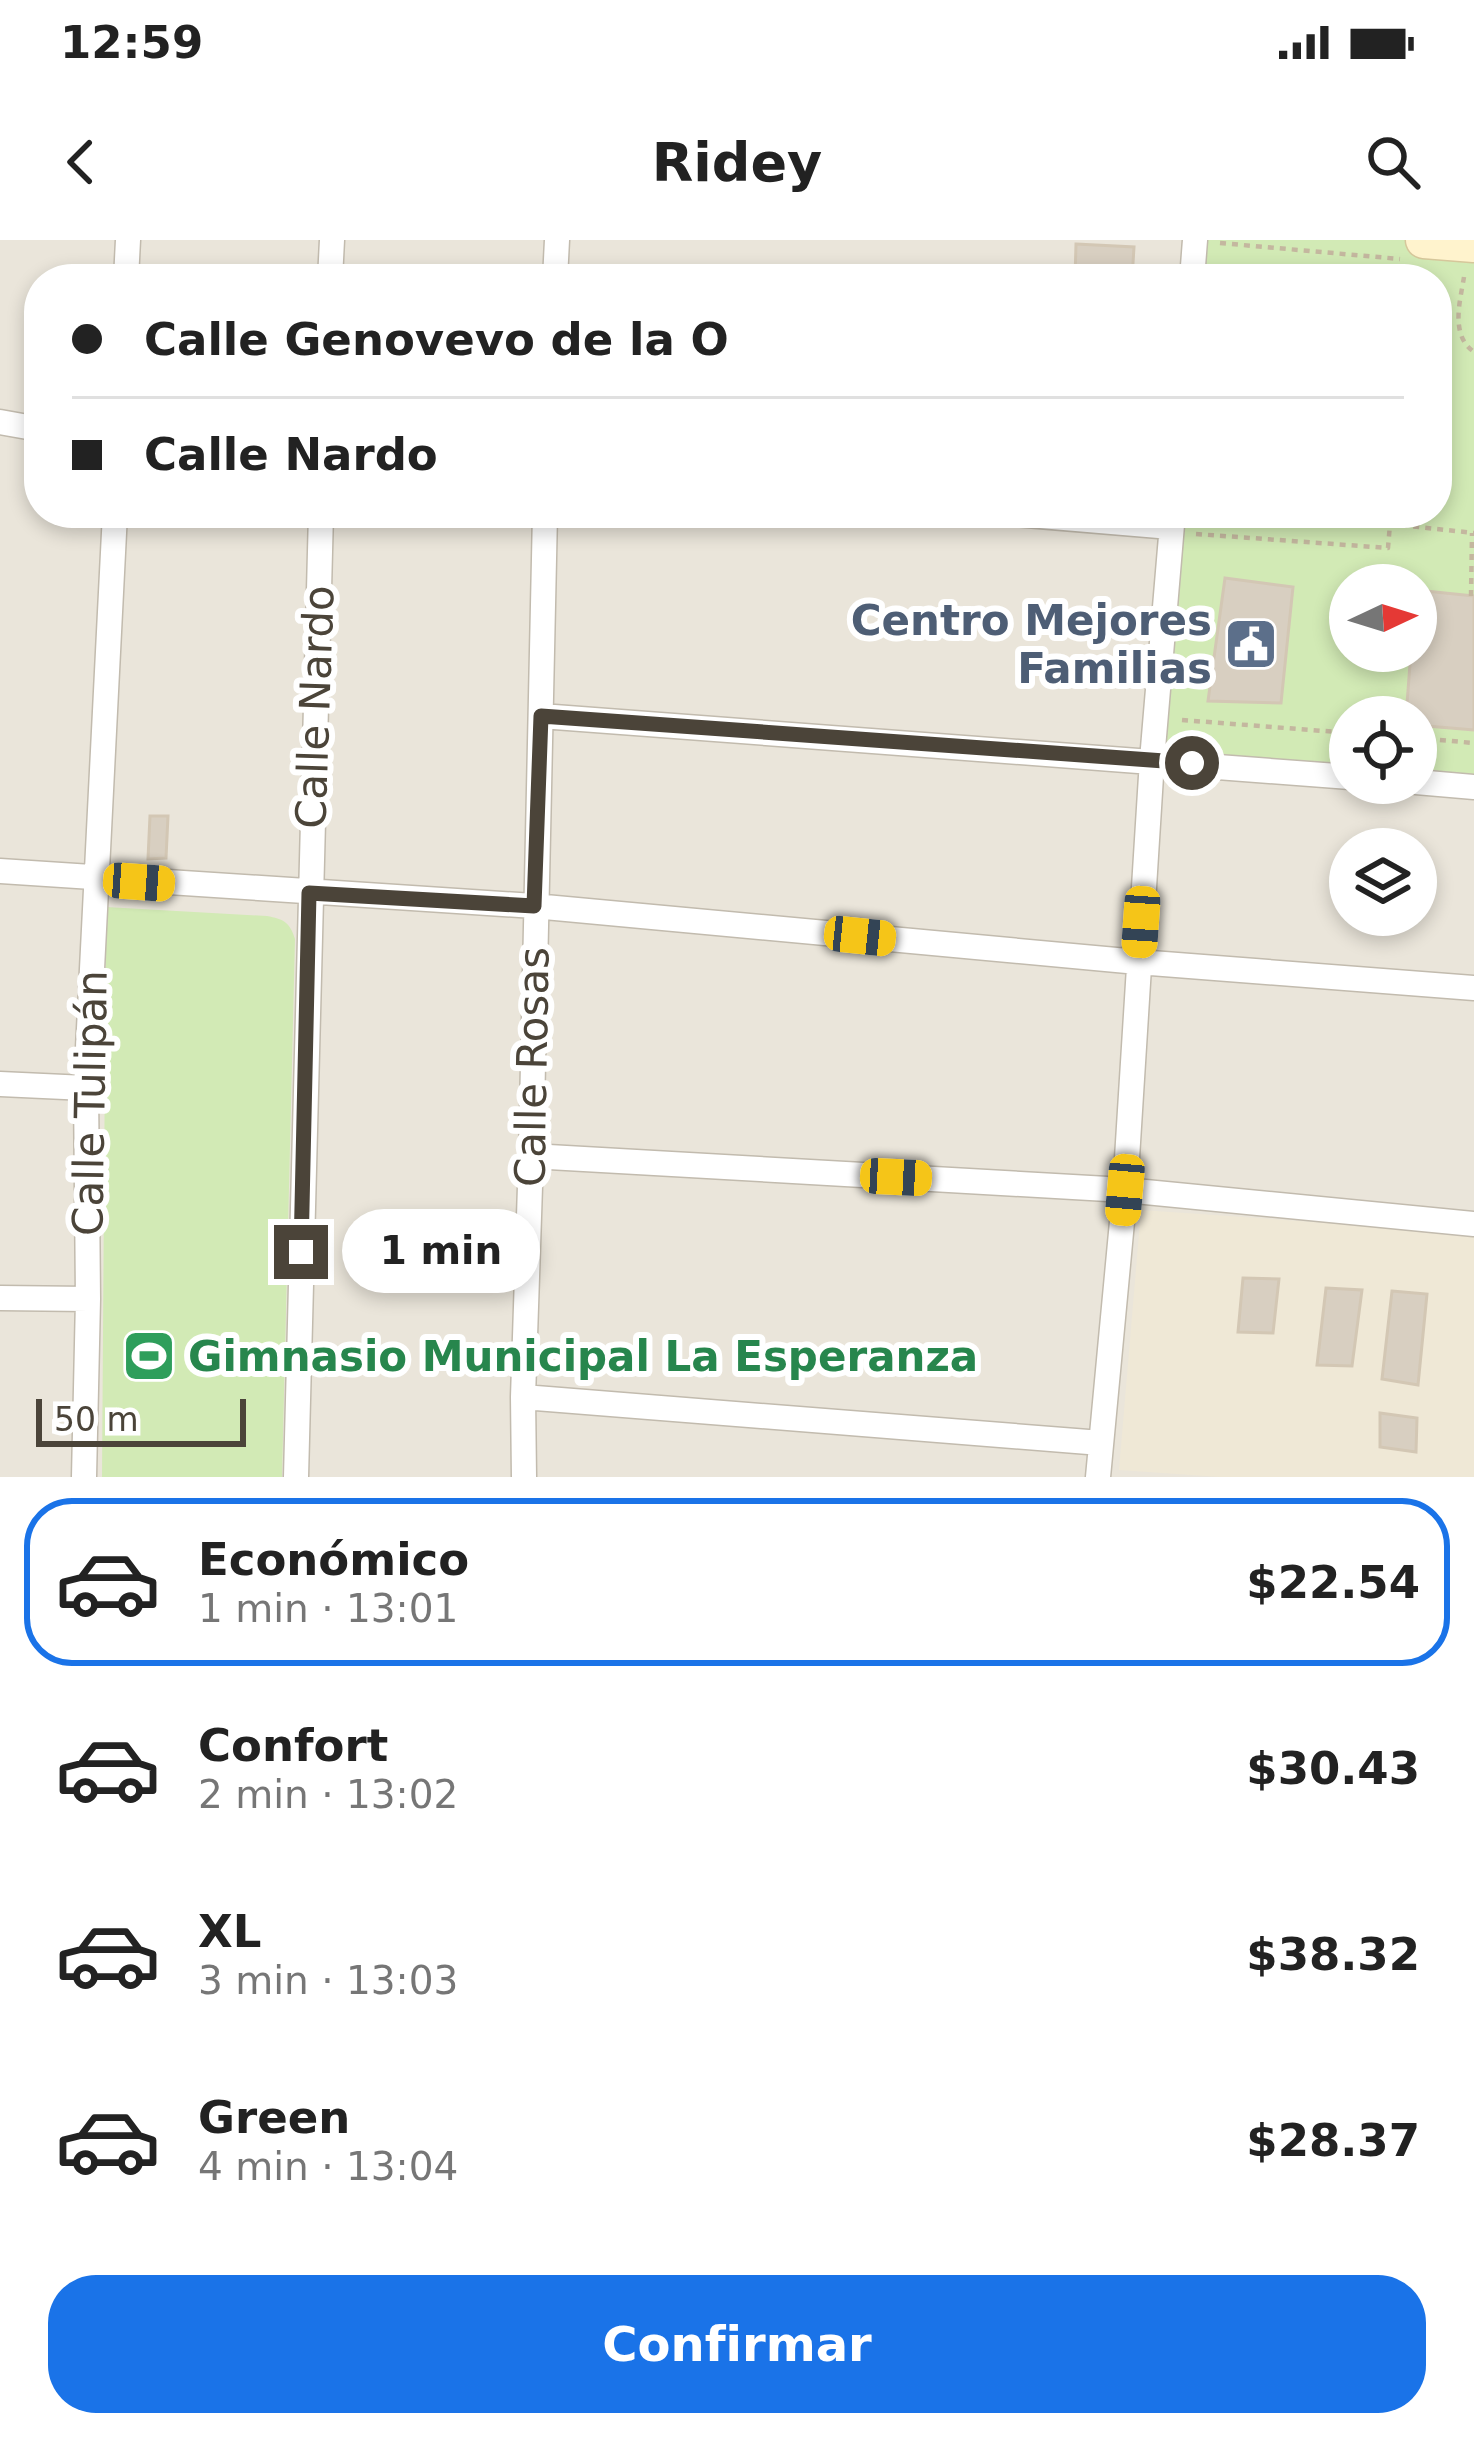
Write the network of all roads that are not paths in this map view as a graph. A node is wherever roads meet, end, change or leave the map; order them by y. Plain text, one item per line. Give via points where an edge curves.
1 (1468, 248) edge
2 (1411, 250) edge
3 (114, 528) edge
4 (321, 528) edge
5 (545, 528) edge
6 (1179, 528) edge
7 (541, 716) junction
8 (1152, 760) junction
9 (1329, 774) edge
10 (1437, 784) edge
11 (1474, 787) edge
12 (0, 871) edge
13 (96, 879) junction
14 (309, 893) junction
15 (534, 906) junction
16 (1138, 962) junction
17 (1474, 988) edge
18 (0, 1084) edge
19 (86, 1088) junction
20 (531, 1156) junction
21 (1125, 1190) junction
22 (1474, 1224) edge
23 (0, 1298) edge
24 (88, 1299) junction
25 (523, 1397) junction
26 (1101, 1443) junction
27 (84, 1477) edge
28 (296, 1477) edge
29 (524, 1477) edge
30 (1098, 1477) edge

1 - 2 street
3 - 13 street, Calle Tulipán
4 - 14 street, Calle Nardo
5 - 7 street, Calle Rosas
6 - 8 street
7 - 8 street
7 - 15 street, Calle Rosas
8 - 9 street
8 - 16 street
10 - 11 street
12 - 13 street
13 - 14 street
13 - 19 street, Calle Tulipán
14 - 15 street
14 - 28 street, Calle Nardo
15 - 16 street
15 - 20 street, Calle Rosas
16 - 17 street
16 - 21 street
18 - 19 street
19 - 24 street, Calle Tulipán
20 - 21 street
20 - 25 street, Calle Rosas
21 - 22 street
21 - 26 street
23 - 24 street
24 - 27 street, Calle Tulipán
25 - 26 street
25 - 29 street, Calle Rosas
26 - 30 street

